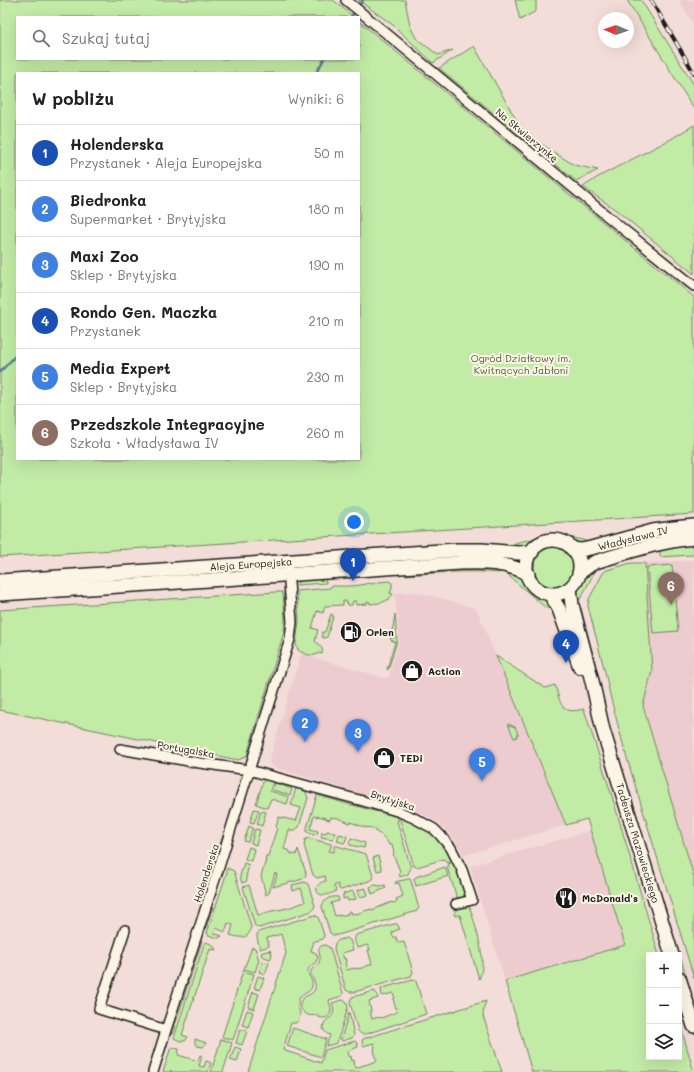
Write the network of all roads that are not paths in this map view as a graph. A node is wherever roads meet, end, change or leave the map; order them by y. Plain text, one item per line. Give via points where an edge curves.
1 (349, 3) edge
2 (694, 286) edge
3 (694, 526) edge
4 (694, 538) edge
5 (572, 549) junction
6 (532, 552) junction
7 (288, 568) junction
8 (579, 573) junction
9 (528, 574) junction
10 (0, 581) edge
11 (570, 588) junction
12 (0, 594) edge
13 (550, 594) junction
14 (603, 730) junction
15 (120, 749) dead end
16 (249, 770) junction
17 (456, 904) dead end
18 (125, 930) dead end
19 (671, 952) edge
20 (682, 988) edge
21 (694, 1026) edge
22 (166, 1030) junction
23 (153, 1072) edge

1 - 2 street, Na Skwierzynkę
3 - 5 main road, Władysława IV via 646,533 581,550
4 - 8 main road, Władysława IV via 664,542 630,551 595,562
5 - 6 main road via 564,543 552,541 539,545
5 - 8 main road via 579,560
6 - 7 main road, Aleja Europejska via 456,550
6 - 9 main road via 527,562
7 - 9 main road, Aleja Europejska via 469,563 506,565
7 - 10 main road, Aleja Europejska
7 - 12 main road, Aleja Europejska
7 - 16 street, Holenderska via 292,622 290,639
8 - 11 main road
9 - 13 main road via 532,584
11 - 13 main road via 561,593
11 - 14 main road, Tadeusza Mazowieckiego
13 - 14 main road, Tadeusza Mazowieckiego via 559,609
14 - 19 main road, Tadeusza Mazowieckiego
15 - 16 street, Portugalska
16 - 17 street, Brytyjska via 400,812 429,826 451,848 466,880 472,900
16 - 22 street, Holenderska
18 - 22 street via 99,1009
20 - 21 main road
22 - 23 street, Holenderska

